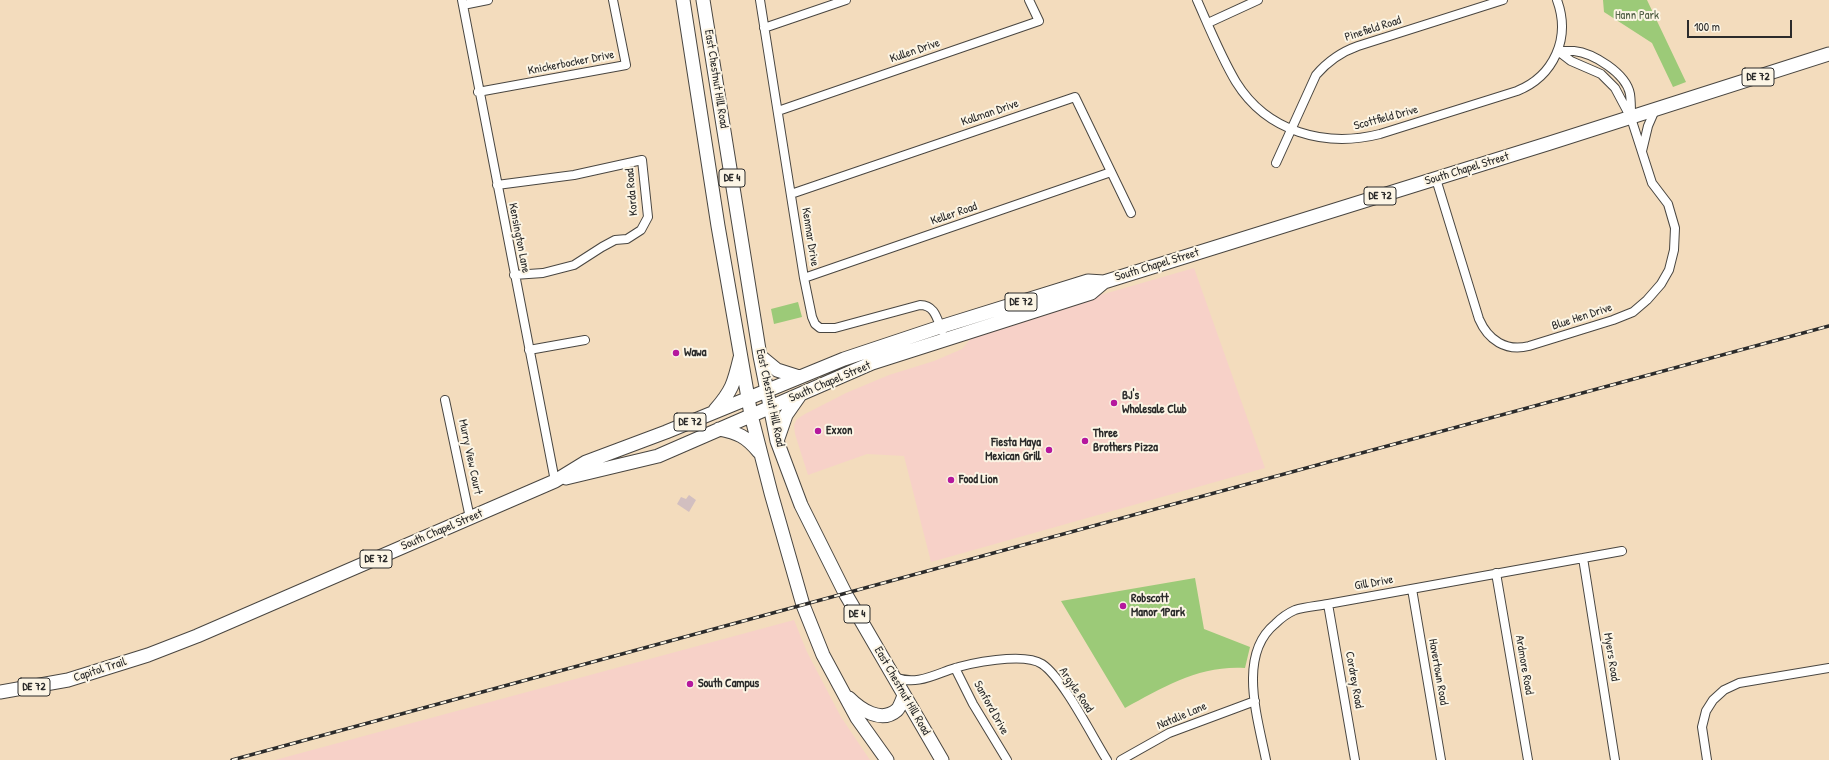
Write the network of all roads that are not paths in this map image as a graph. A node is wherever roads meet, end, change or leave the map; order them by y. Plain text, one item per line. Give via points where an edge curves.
1 (488, 0) edge
2 (613, 0) edge
3 (683, 0) edge
4 (703, 0) edge
5 (760, 0) edge
6 (846, 0) edge
7 (1029, 0) edge
8 (1197, 0) edge
9 (1258, 0) edge
10 (1503, 0) edge
11 (1557, 0) edge
12 (462, 3) edge
13 (1208, 23) junction
14 (764, 28) junction
15 (1558, 51) junction
16 (1829, 54) edge
17 (478, 92) junction
18 (778, 110) junction
19 (1655, 110) junction
20 (1631, 118) junction
21 (1291, 129) junction
22 (1642, 152) junction
23 (1276, 163) dead end
24 (1111, 172) junction
25 (1436, 179) junction
26 (497, 185) junction
27 (791, 194) junction
28 (1131, 213) dead end
29 (514, 275) junction
30 (804, 278) junction
31 (1104, 282) junction
32 (940, 327) junction
33 (945, 339) junction
34 (585, 340) dead end
35 (529, 350) junction
36 (741, 353) junction
37 (760, 356) junction
38 (799, 377) junction
39 (766, 390) junction
40 (801, 394) junction
41 (748, 397) junction
42 (445, 400) dead end
43 (770, 407) junction
44 (712, 412) junction
45 (751, 415) junction
46 (719, 429) junction
47 (777, 441) junction
48 (760, 455) junction
49 (555, 481) junction
50 (470, 518) junction
51 (1622, 551) dead end
52 (1583, 558) junction
53 (1496, 573) junction
54 (1412, 589) junction
55 (1328, 604) junction
56 (197, 636) joint
57 (955, 668) junction
58 (1829, 668) edge
59 (893, 677) junction
60 (916, 681) junction
61 (839, 688) junction
62 (0, 692) edge
63 (904, 696) junction
64 (1255, 701) junction
65 (887, 760) edge
66 (942, 760) edge
67 (1007, 760) edge
68 (1107, 760) edge
69 (1121, 760) edge
70 (1266, 760) edge
71 (1355, 760) edge
72 (1442, 760) edge
73 (1528, 760) edge
74 (1615, 760) edge
75 (1707, 760) edge

1 - 12 street
2 - 17 street, Knickerbocker Drive via 626,65
3 - 36 main road, East Chestnut Hill Road / DE 4 via 718,226
4 - 37 main road, East Chestnut Hill Road / DE 4
5 - 14 street, Kenmar Drive
6 - 14 street
7 - 18 street, Kullen Drive via 1039,21
8 - 13 street, Scottfield Drive
9 - 13 street
10 - 21 street, Pinefield Road via 1358,46 1336,56 1316,75
11 - 15 street via 1562,21
12 - 17 street, Kensington Lane
13 - 21 street, Scottfield Drive via 1244,93 1266,115
14 - 18 street, Kenmar Drive
15 - 20 street, Blue Hen Drive via 1575,51 1614,70 1624,81 1630,94
15 - 21 street, Scottfield Drive via 1546,72 1524,88 1380,134 1335,140 1310,136
16 - 19 main road, South Chapel Street / DE 72
17 - 26 street, Kensington Lane
18 - 27 street, Kenmar Drive
19 - 20 main road, South Chapel Street / DE 72
19 - 22 street
20 - 22 street, Blue Hen Drive
20 - 25 main road, South Chapel Street / DE 72
21 - 23 street, Pinefield Road
22 - 25 street, Blue Hen Drive via 1652,183 1668,204 1674,220 1674,250 1665,277 1647,300 1629,314 1523,348 1501,344 1482,327
24 - 27 street, Kollman Drive via 1075,97
24 - 28 street, Kollman Drive
24 - 30 street, Keller Road
25 - 31 main road, South Chapel Street / DE 72
26 - 29 street, Kensington Lane
26 - 29 street, Korda Road via 574,175 642,160 648,217 641,230 626,239 615,240 574,265 543,273
27 - 30 street, Kenmar Drive
29 - 35 street, Kensington Lane
30 - 32 street, Kenmar Drive via 812,317 820,328 835,328 920,305 933,310
31 - 32 main road, South Chapel Street / DE 72 via 1088,281
31 - 33 main road, South Chapel Street / DE 72 via 1091,293
32 - 33 street, Kenmar Drive
32 - 38 main road, South Chapel Street / DE 72
33 - 40 main road, South Chapel Street / DE 72 via 872,364
34 - 35 street
35 - 49 street, Kensington Lane
36 - 41 main road, East Chestnut Hill Road / DE 4
36 - 44 main road via 734,385
37 - 38 main road via 777,370
37 - 39 main road, East Chestnut Hill Road / DE 4
38 - 39 main road, South Chapel Street / DE 72
39 - 41 main road, South Chapel Street / DE 72
39 - 43 main road, East Chestnut Hill Road / DE 4
40 - 43 main road, South Chapel Street / DE 72
40 - 47 main road via 786,415
41 - 44 main road, South Chapel Street / DE 72
41 - 45 main road, East Chestnut Hill Road / DE 4
42 - 50 street, Murry View Court
43 - 45 main road, South Chapel Street / DE 72
43 - 47 main road, East Chestnut Hill Road / DE 4
44 - 49 main road, South Chapel Street / DE 72 via 586,462
45 - 46 main road, South Chapel Street / DE 72
45 - 48 main road, East Chestnut Hill Road / DE 4
46 - 48 main road via 741,434
46 - 49 main road, South Chapel Street / DE 72 via 658,456
47 - 59 main road, East Chestnut Hill Road / DE 4 via 812,530
48 - 61 main road, East Chestnut Hill Road / DE 4 via 803,605
49 - 50 main road, South Chapel Street / DE 72
50 - 56 main road, South Chapel Street / DE 72
51 - 52 street, Gill Drive
52 - 53 street, Gill Drive
52 - 74 street, Myers Road
53 - 54 street, Gill Drive
53 - 73 street, Ardmore Road
54 - 55 street, Gill Drive
54 - 72 street, Havertown Road
55 - 64 street, Gill Drive via 1294,611 1269,628 1254,657
55 - 71 street, Cordrey Road
56 - 62 main road, Capitol Trail / DE 72 via 148,655 68,680
57 - 60 street, Argyle Road
57 - 67 street, Sanford Drive via 973,704
57 - 68 street, Argyle Road via 1014,658 1029,659 1042,664 1062,687
58 - 75 street via 1739,684 1724,690 1706,711 1702,727
59 - 60 street, Argyle Road via 908,682
59 - 63 main road, East Chestnut Hill Road / DE 4
60 - 63 street
61 - 63 main road via 869,714 890,714 897,710
61 - 65 main road, East Chestnut Hill Road / DE 4
63 - 66 main road, East Chestnut Hill Road / DE 4
64 - 69 street, Natalie Lane via 1169,733
64 - 70 street, Gill Drive

